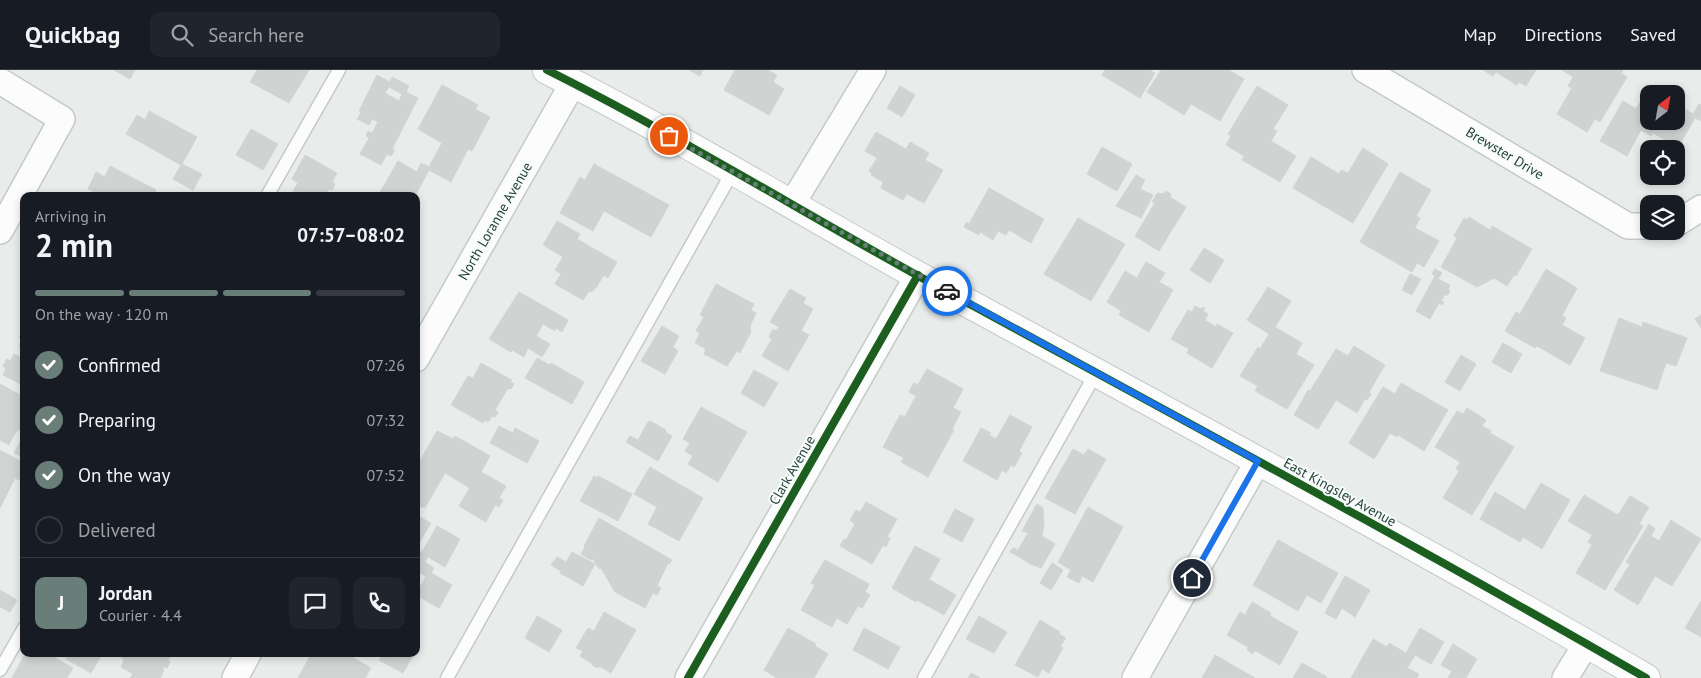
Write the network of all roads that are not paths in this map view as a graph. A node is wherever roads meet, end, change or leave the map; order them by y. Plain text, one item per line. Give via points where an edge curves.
1 (339, 70) edge
2 (547, 70) edge
3 (873, 70) edge
4 (1365, 70) edge
5 (0, 81) edge
6 (573, 83) junction
7 (733, 171) junction
8 (22, 192) edge
9 (269, 192) edge
10 (20, 195) edge
11 (792, 204) junction
12 (1701, 208) edge
13 (1685, 218) edge
14 (1640, 226) edge
15 (0, 231) edge
16 (918, 275) junction
17 (420, 352) edge
18 (1096, 373) junction
19 (1258, 461) junction
20 (20, 635) edge
21 (1586, 644) junction
22 (246, 657) edge
23 (0, 670) edge
24 (234, 678) edge
25 (447, 678) edge
26 (688, 678) edge
27 (924, 678) edge
28 (1135, 678) edge
29 (1565, 678) edge
30 (1646, 678) edge

1 - 9 lane
2 - 6 street, East Kingsley Avenue
3 - 11 street
4 - 14 street, Brewster Drive via 1628,226
5 - 8 street via 62,119
6 - 7 street, East Kingsley Avenue
6 - 17 street, North Loranne Avenue
7 - 11 street, East Kingsley Avenue
7 - 25 lane
10 - 15 street
11 - 16 street, East Kingsley Avenue
12 - 13 street
16 - 18 street, East Kingsley Avenue
16 - 26 street, Clark Avenue
18 - 19 street, East Kingsley Avenue
18 - 27 lane
19 - 21 street, East Kingsley Avenue
19 - 28 street
20 - 23 lane
21 - 29 street
21 - 30 street, East Kingsley Avenue
22 - 24 street

